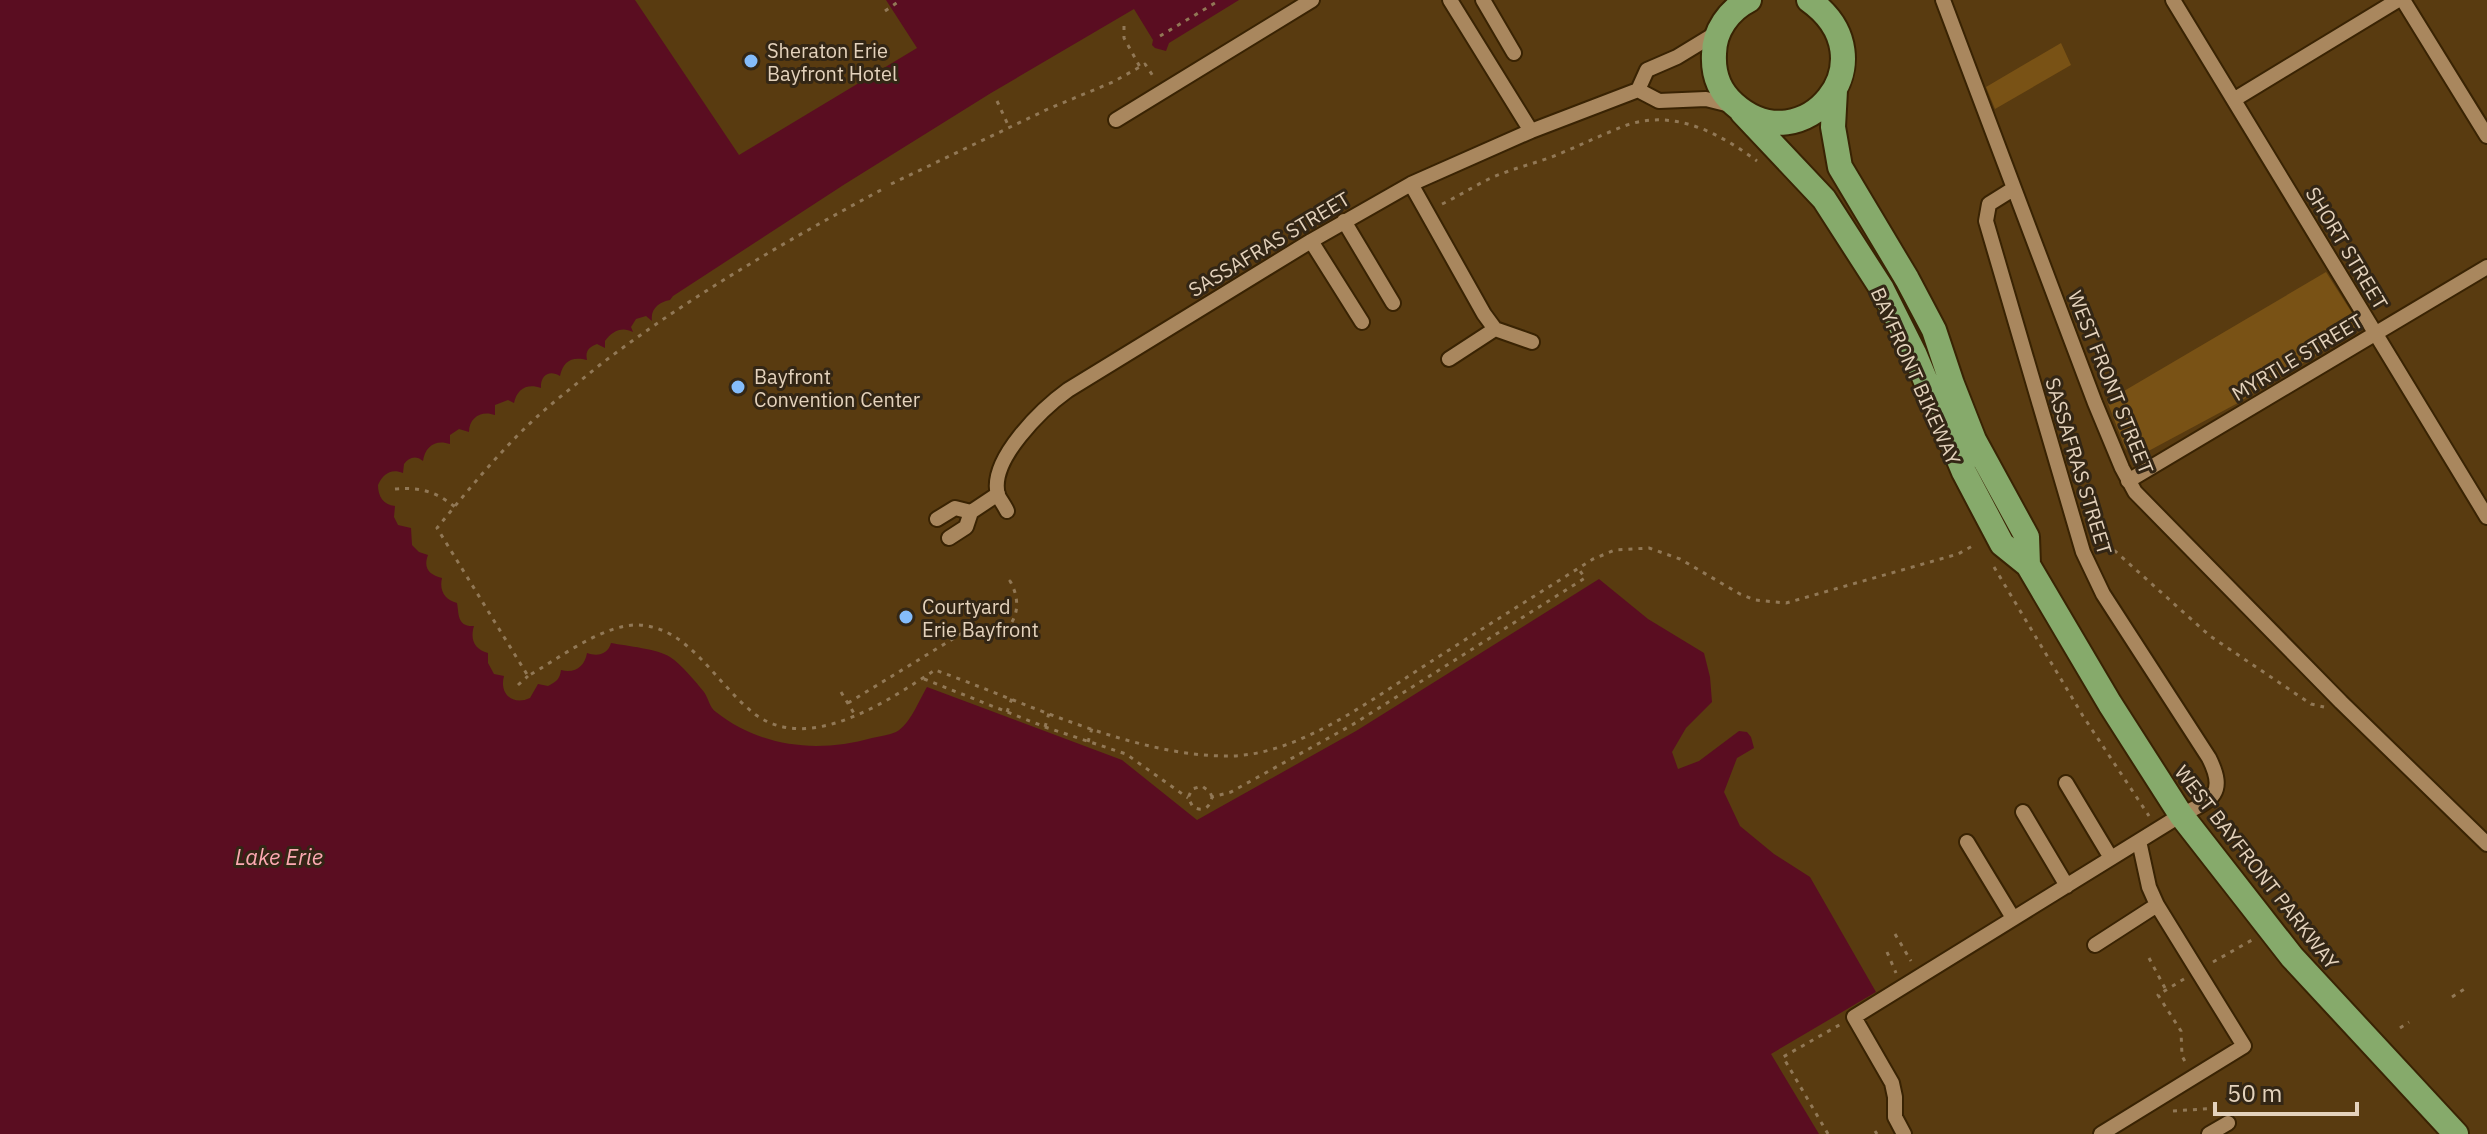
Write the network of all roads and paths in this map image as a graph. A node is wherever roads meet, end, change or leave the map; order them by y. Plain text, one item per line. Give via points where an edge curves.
1 (897, 0) edge
2 (1220, 0) edge
3 (1312, 0) edge
4 (1450, 0) edge
5 (1483, 0) edge
6 (1749, 0) edge
7 (1809, 0) edge
8 (1943, 0) edge
9 (2173, 0) edge
10 (2400, 0) edge
11 (885, 11) dead end
12 (1124, 26) dead end
13 (1718, 32) junction
14 (1160, 36) dead end
15 (1514, 53) dead end
16 (1140, 67) junction
17 (1153, 76) dead end
18 (1638, 90) junction
19 (1835, 90) junction
20 (2235, 99) junction
21 (997, 101) dead end
22 (1739, 109) junction
23 (1116, 120) dead end
24 (1009, 127) junction
25 (1531, 131) junction
26 (2487, 136) edge
27 (1758, 162) dead end
28 (891, 184) dead end
29 (1411, 184) junction
30 (2013, 189) junction
31 (881, 190) dead end
32 (1442, 204) dead end
33 (1344, 221) junction
34 (1311, 241) junction
35 (2487, 267) edge
36 (1393, 303) dead end
37 (1362, 322) dead end
38 (1495, 329) junction
39 (2375, 334) junction
40 (1532, 342) dead end
41 (1449, 359) dead end
42 (2128, 481) junction
43 (395, 489) dead end
44 (998, 494) junction
45 (455, 507) junction
46 (1007, 511) dead end
47 (971, 512) junction
48 (2487, 517) edge
49 (937, 519) dead end
50 (2090, 536) dead end
51 (949, 538) dead end
52 (1979, 542) dead end
53 (2028, 565) junction
54 (1578, 568) junction
55 (1016, 578) dead end
56 (1561, 579) junction
57 (1553, 584) junction
58 (1568, 589) junction
59 (1559, 594) junction
60 (1523, 603) junction
61 (1529, 614) junction
62 (1487, 626) junction
63 (1479, 631) junction
64 (1493, 637) junction
65 (1486, 641) junction
66 (1444, 653) junction
67 (1450, 663) junction
68 (1426, 664) junction
69 (1433, 674) junction
70 (528, 676) junction
71 (922, 678) junction
72 (1399, 681) junction
73 (518, 685) dead end
74 (1406, 691) junction
75 (841, 692) dead end
76 (1383, 692) junction
77 (1012, 698) junction
78 (1389, 702) junction
79 (848, 703) junction
80 (2330, 705) dead end
81 (1007, 712) junction
82 (1049, 713) junction
83 (1346, 714) junction
84 (855, 715) junction
85 (1338, 719) junction
86 (1352, 725) junction
87 (1045, 727) junction
88 (1092, 728) junction
89 (1344, 729) junction
90 (1300, 739) junction
91 (1088, 742) junction
92 (1306, 750) junction
93 (2066, 783) dead end
94 (1212, 797) junction
95 (1188, 798) junction
96 (2023, 812) dead end
97 (2181, 815) junction
98 (2139, 841) junction
99 (1967, 842) dead end
100 (2487, 844) edge
101 (2111, 858) junction
102 (2067, 886) junction
103 (2157, 905) junction
104 (2013, 918) junction
105 (1895, 934) dead end
106 (2252, 940) dead end
107 (2095, 945) dead end
108 (1887, 952) dead end
109 (2149, 958) dead end
110 (1912, 963) dead end
111 (2208, 965) dead end
112 (1896, 973) dead end
113 (2189, 976) dead end
114 (2466, 988) dead end
115 (2166, 990) junction
116 (2452, 997) dead end
117 (1854, 1017) junction
118 (2409, 1022) dead end
119 (2400, 1028) dead end
120 (2191, 1071) dead end
121 (2167, 1111) dead end
122 (2228, 1123) joint
123 (1828, 1134) edge
124 (1904, 1134) edge
125 (2101, 1134) edge
126 (2209, 1134) edge
127 (2456, 1134) edge

1 - 11 path
2 - 14 path
3 - 23 street
4 - 25 street
5 - 15 street
6 - 13 highway
7 - 19 highway, WEST BAYFRONT PARKWAY via 1834,23 1841,39 1842,74
8 - 30 street, WEST FRONT STREET
9 - 20 street, SHORT STREET
10 - 20 street
10 - 26 street
12 - 16 path via 1124,38
13 - 18 street, SASSAFRAS STREET via 1647,70
13 - 22 highway, WEST BAYFRONT PARKWAY via 1714,67 1728,100
16 - 17 path via 1145,64
16 - 24 path
18 - 22 street via 1659,101 1706,99
18 - 25 street, SASSAFRAS STREET
19 - 22 highway via 1810,115 1793,121 1767,121
19 - 53 highway, WEST BAYFRONT PARKWAY via 1833,127 1840,167 1934,330 1974,440 2027,537
20 - 39 street, SHORT STREET
21 - 24 path
22 - 53 highway, WEST BAYFRONT PARKWAY via 1824,199 1882,289 2002,544
24 - 28 path
25 - 29 street, SASSAFRAS STREET
27 - 32 path via 1707,130 1647,120 1491,178
29 - 33 street, SASSAFRAS STREET
29 - 38 street
30 - 42 street, WEST FRONT STREET
30 - 97 street, SASSAFRAS STREET via 1989,204 1986,221 2085,558 2217,776 2212,798
31 - 45 path via 655,323 562,394
33 - 34 street, SASSAFRAS STREET
33 - 36 street
34 - 37 street
34 - 44 street, SASSAFRAS STREET via 1056,399 1002,463
35 - 39 street, MYRTLE STREET
38 - 40 street
38 - 41 street
39 - 42 street, MYRTLE STREET
39 - 48 street, SHORT STREET
42 - 100 street, WEST FRONT STREET
43 - 45 path via 430,491
44 - 46 street
44 - 47 street
45 - 70 path via 437,528
47 - 49 street via 955,508
47 - 51 street via 966,527
50 - 80 path via 2115,551 2210,636 2315,706
52 - 54 path via 1958,554 1786,603 1740,594 1680,559 1649,548 1615,550
53 - 97 highway, WEST BAYFRONT PARKWAY
54 - 56 path
54 - 58 path via 1585,578
55 - 79 path via 1010,581 1018,609 1005,629 983,635 969,629
56 - 57 path
56 - 58 path
57 - 59 path
57 - 60 path
58 - 59 path
59 - 61 path
60 - 61 path
60 - 62 path
61 - 64 path
62 - 63 path
62 - 64 path
63 - 65 path
63 - 66 path
64 - 65 path
65 - 67 path
66 - 67 path
66 - 68 path
67 - 69 path
68 - 69 path
68 - 72 path
69 - 74 path
70 - 73 path
70 - 84 path via 607,630 659,627 683,641 757,716 804,729
71 - 77 path via 935,670
71 - 81 path
71 - 84 path
72 - 74 path
72 - 76 path
74 - 78 path
75 - 79 path
76 - 78 path
76 - 83 path
77 - 81 path
77 - 82 path
78 - 86 path
79 - 84 path
81 - 87 path
82 - 87 path
82 - 88 path
83 - 85 path
83 - 86 path
85 - 89 path
85 - 90 path
86 - 89 path
87 - 91 path
88 - 90 path via 1152,746 1229,756 1282,748
88 - 91 path
89 - 92 path
90 - 92 path
91 - 95 path via 1132,757
92 - 94 path via 1231,792
93 - 101 street
94 - 95 path via 1202,786 1192,789
94 - 95 path via 1203,809 1193,807
96 - 102 street
97 - 98 street, SASSAFRAS STREET
97 - 127 highway, WEST BAYFRONT PARKWAY via 2292,957
98 - 101 street, SASSAFRAS STREET
98 - 103 street
99 - 104 street
101 - 102 street, SASSAFRAS STREET
102 - 104 street, SASSAFRAS STREET
103 - 107 street
103 - 125 street via 2244,1046
104 - 117 street, SASSAFRAS STREET
105 - 110 path
106 - 111 path
108 - 112 path
109 - 115 path
113 - 115 path
114 - 116 path
115 - 120 path via 2158,995 2181,1031 2182,1056
117 - 123 path via 1783,1057
117 - 124 street via 1892,1083 1895,1117
118 - 119 path
121 - 122 path via 2219,1108
122 - 126 street

